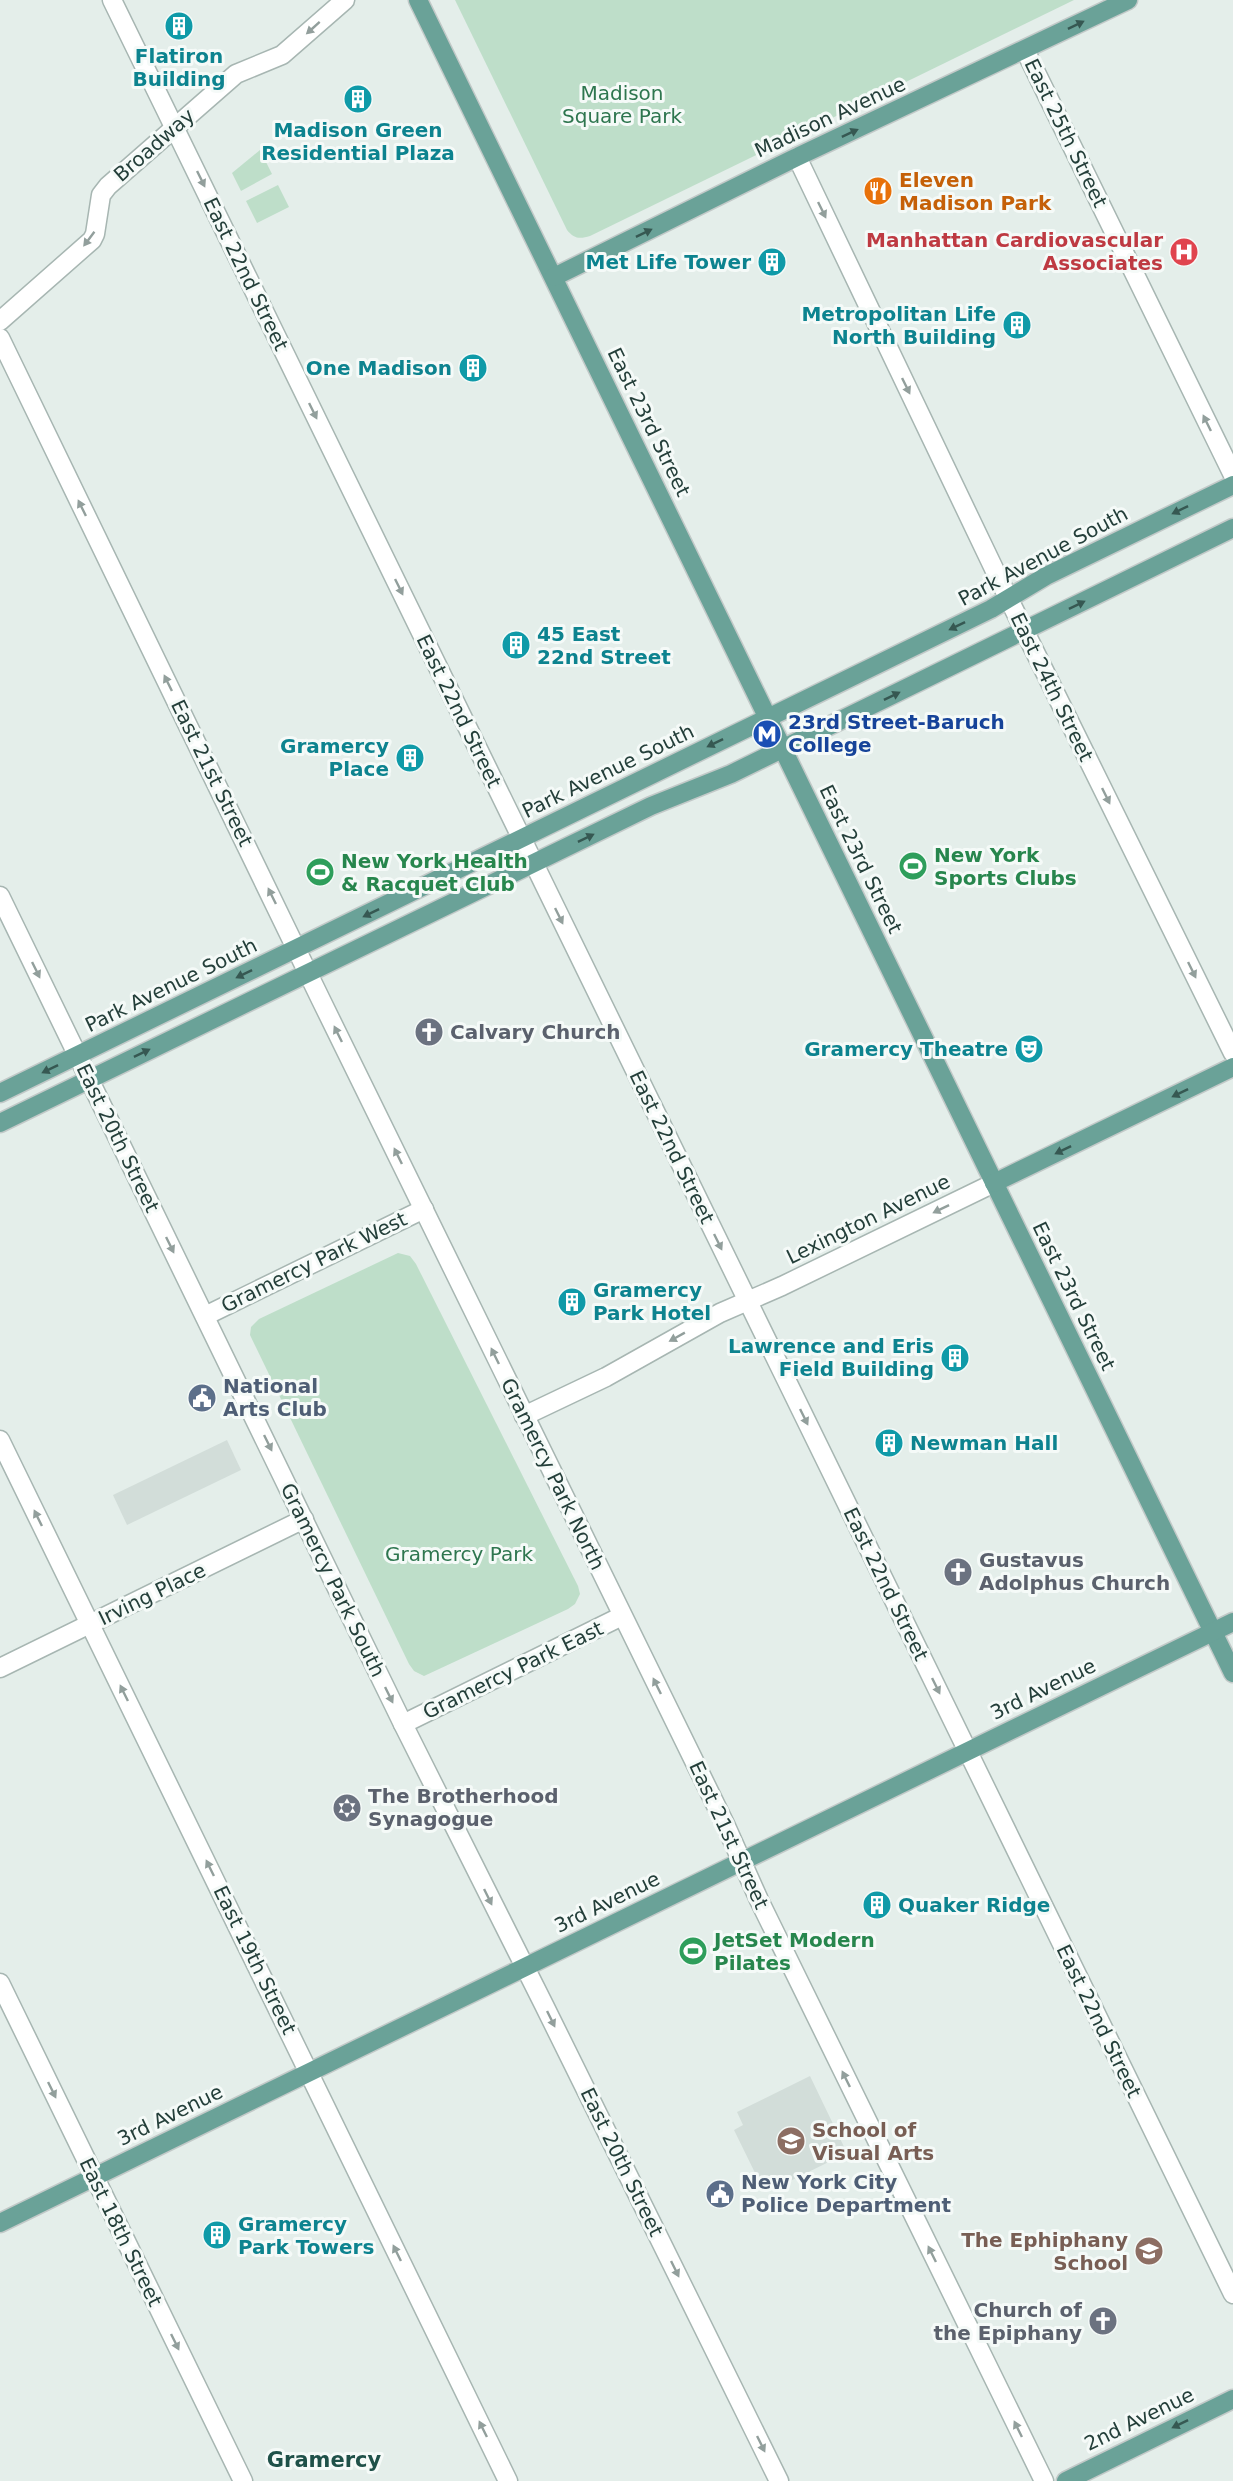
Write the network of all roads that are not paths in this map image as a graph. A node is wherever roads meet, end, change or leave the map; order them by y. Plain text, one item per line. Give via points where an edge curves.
1 (112, 0) edge
2 (345, 0) edge
3 (418, 0) edge
4 (1128, 0) edge
5 (1025, 50) junction
6 (175, 127) junction
7 (797, 158) junction
8 (554, 277) junction
9 (0, 321) edge
10 (0, 338) edge
11 (1233, 475) edge
12 (1233, 485) edge
13 (1233, 528) edge
14 (1008, 599) junction
15 (1024, 630) junction
16 (768, 719) junction
17 (783, 749) junction
18 (521, 838) junction
19 (533, 863) junction
20 (0, 896) edge
21 (297, 949) junction
22 (308, 972) junction
23 (1233, 1053) edge
24 (78, 1055) junction
25 (1233, 1067) edge
26 (90, 1079) junction
27 (0, 1093) edge
28 (0, 1123) edge
29 (994, 1183) junction
30 (424, 1209) junction
31 (747, 1301) junction
32 (205, 1316) junction
33 (524, 1416) junction
34 (0, 1440) edge
35 (304, 1519) junction
36 (622, 1616) junction
37 (1233, 1622) edge
38 (90, 1624) junction
39 (1213, 1632) junction
40 (0, 1668) edge
41 (1233, 1673) edge
42 (403, 1724) junction
43 (684, 1739) joint
44 (967, 1751) junction
45 (463, 1844) joint
46 (741, 1861) junction
47 (525, 1967) junction
48 (0, 1983) edge
49 (308, 2072) junction
50 (94, 2176) junction
51 (0, 2223) edge
52 (1233, 2294) edge
53 (1233, 2399) edge
54 (243, 2481) edge
55 (508, 2481) edge
56 (779, 2481) edge
57 (1044, 2481) edge
58 (1066, 2481) edge

1 - 6 street, East 22nd Street
2 -> 6 street, Broadway via 282,56 236,74
3 - 8 main road, East 23rd Street
5 -> 4 main road, Madison Avenue
7 -> 5 main road, Madison Avenue
11 -> 5 street, East 25th Street
6 -> 9 street, Broadway via 101,195 92,240
6 -> 18 street, East 22nd Street
8 -> 7 main road, Madison Avenue
7 -> 14 street, East 24th Street
8 - 16 main road, East 23rd Street
21 -> 10 street, East 21st Street
12 -> 14 main road, Park Avenue South via 1046,576
15 -> 13 main road
14 - 15 street, East 24th Street
14 -> 16 main road, Park Avenue South
17 -> 15 main road
15 -> 23 street, East 24th Street
16 - 17 main road, East 23rd Street
16 -> 18 main road, Park Avenue South
19 -> 17 main road
17 - 29 main road, East 23rd Street
18 - 19 street, East 22nd Street
18 -> 21 main road, Park Avenue South
19 - 22 main road
19 -> 31 street, East 22nd Street
20 -> 24 street, East 20th Street
21 - 22 street, East 21st Street
21 -> 24 main road, Park Avenue South
26 -> 22 main road
30 -> 22 street, East 21st Street
24 - 26 street, East 20th Street
24 -> 27 main road, Park Avenue South
25 -> 29 main road, Lexington Avenue
26 - 28 main road
26 -> 32 street, East 20th Street
29 -> 31 street, Lexington Avenue
29 - 39 main road, East 23rd Street
30 - 32 street, Gramercy Park West
33 -> 30 street, Gramercy Park North
31 -> 33 street, Lexington Avenue
31 -> 44 street, East 22nd Street
32 -> 35 street, Gramercy Park South
33 - 36 street, Gramercy Park North
38 -> 34 street, East 19th Street
35 - 38 street, Irving Place
35 -> 42 street, Gramercy Park South
36 - 42 street, Gramercy Park East
43 -> 36 street, Gramercy Park North
37 - 39 main road, 3rd Avenue
38 - 40 street, Irving Place
49 -> 38 street, East 19th Street
39 - 41 main road, East 23rd Street
39 - 44 main road, 3rd Avenue
42 - 45 street, Gramercy Park South
43 - 46 street, East 21st Street
44 - 46 main road, 3rd Avenue
44 - 52 street, East 22nd Street
45 -> 47 street, East 20th Street
46 - 47 main road, 3rd Avenue
57 -> 46 street, East 21st Street
47 - 49 main road, 3rd Avenue
47 -> 56 street, East 20th Street
48 -> 50 street, East 18th Street
49 - 50 main road, 3rd Avenue
55 -> 49 street, East 19th Street
50 - 51 main road, 3rd Avenue
50 -> 54 street, East 18th Street
53 -> 58 main road, 2nd Avenue

